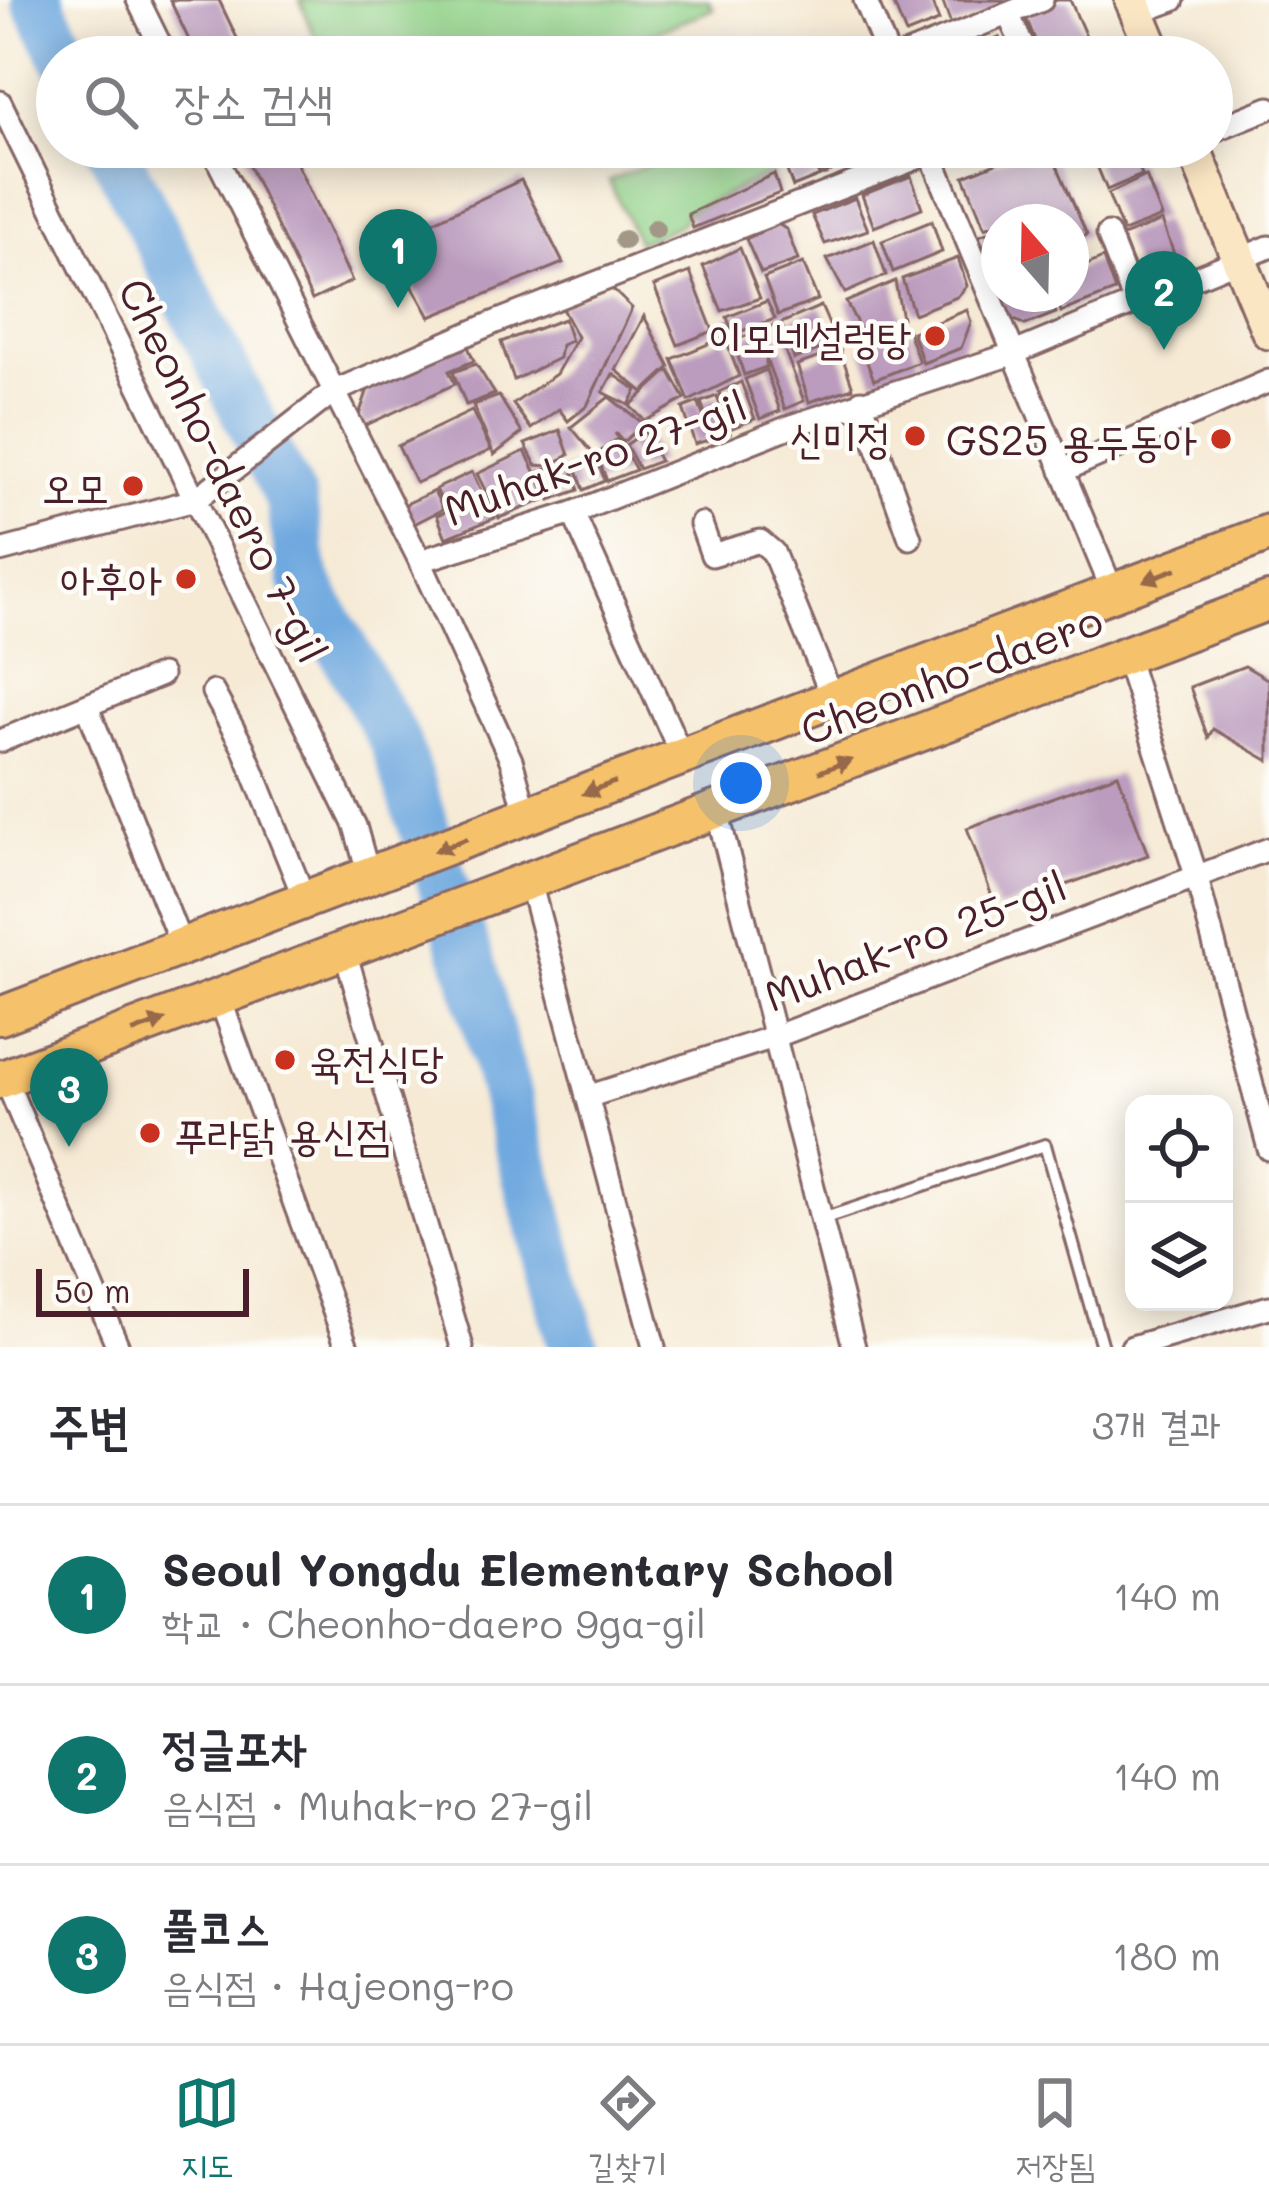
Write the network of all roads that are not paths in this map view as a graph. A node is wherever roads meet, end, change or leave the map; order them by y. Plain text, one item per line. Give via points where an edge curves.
1 (138, 0) edge
2 (865, 0) edge
3 (1042, 0) edge
4 (1172, 0) edge
5 (1135, 6) edge
6 (1008, 14) junction
7 (156, 36) edge
8 (880, 36) edge
9 (953, 36) edge
10 (1018, 36) edge
11 (1147, 36) edge
12 (0, 102) edge
13 (1269, 108) edge
14 (1233, 123) edge
15 (220, 168) edge
16 (884, 168) edge
17 (936, 168) edge
18 (1205, 168) edge
19 (1108, 234) dead end
20 (1254, 254) edge
21 (1136, 303) junction
22 (1269, 332) edge
23 (1012, 354) junction
24 (1269, 381) edge
25 (324, 399) junction
26 (861, 401) junction
27 (1062, 471) junction
28 (201, 495) junction
29 (573, 513) junction
30 (701, 524) dead end
31 (1265, 528) edge
32 (910, 538) dead end
33 (0, 551) edge
34 (420, 561) junction
35 (1113, 592) junction
36 (1264, 607) edge
37 (1126, 656) junction
38 (161, 676) dead end
39 (213, 692) dead end
40 (833, 699) junction
41 (87, 706) junction
42 (0, 741) edge
43 (682, 756) junction
44 (717, 811) junction
45 (527, 816) junction
46 (1269, 849) edge
47 (372, 875) junction
48 (1196, 875) junction
49 (530, 882) junction
50 (305, 900) junction
51 (182, 946) junction
52 (345, 952) junction
53 (220, 999) junction
54 (0, 1016) edge
55 (774, 1037) junction
56 (1, 1075) edge
57 (587, 1097) junction
58 (1269, 1149) edge
59 (822, 1219) junction
60 (1269, 1307) edge
61 (118, 1347) edge
62 (347, 1347) edge
63 (462, 1347) edge
64 (654, 1347) edge
65 (854, 1347) edge
66 (1102, 1347) edge
67 (1132, 1347) edge

1 - 7 street
2 - 8 street
3 - 6 street
4 - 5 street
5 - 11 main road
6 - 9 street
6 - 10 street
12 - 28 street, Cheonho-daero 7-gil
13 - 14 street
15 - 25 street
16 - 25 street
17 - 23 street
18 - 20 main road
19 - 21 street
20 - 21 street, Muhak-ro 27-gil
20 - 22 main road
21 - 23 street, Muhak-ro 27-gil
23 - 26 street, Muhak-ro 27-gil
23 - 27 street
24 - 27 street
25 - 28 street
25 - 34 street
26 - 29 street, Muhak-ro 27-gil
26 - 32 street
27 - 35 street
28 - 33 street
28 - 47 street, Cheonho-daero 7-gil
29 - 34 street, Muhak-ro 27-gil
29 - 43 street
30 - 40 street, Cheonho-daero via 712,555 760,541 773,552
31 -> 35 main road, Cheonho-daero
34 - 45 street via 511,760
35 - 40 main road, Cheonho-daero
36 - 37 main road, Cheonho-daero
44 -> 37 main road, Cheonho-daero
37 - 48 street
38 - 41 street
39 - 50 street
40 - 43 main road, Cheonho-daero
41 - 42 street
41 - 51 street
43 -> 45 main road, Cheonho-daero
44 - 49 main road, Cheonho-daero
44 - 55 street
45 -> 47 main road, Cheonho-daero
46 - 48 street, Muhak-ro 25-gil
47 - 50 main road
48 - 55 street, Muhak-ro 25-gil
48 - 58 street
49 - 52 main road, Cheonho-daero
49 - 57 street
50 - 51 main road
51 - 54 main road
52 - 53 main road
52 - 63 street
56 -> 53 main road
53 - 62 street
55 - 57 street, Muhak-ro 25-gil
55 - 59 street
56 - 61 street
57 - 64 street
59 - 65 street
59 - 66 lane via 1046,1145
60 - 67 street

